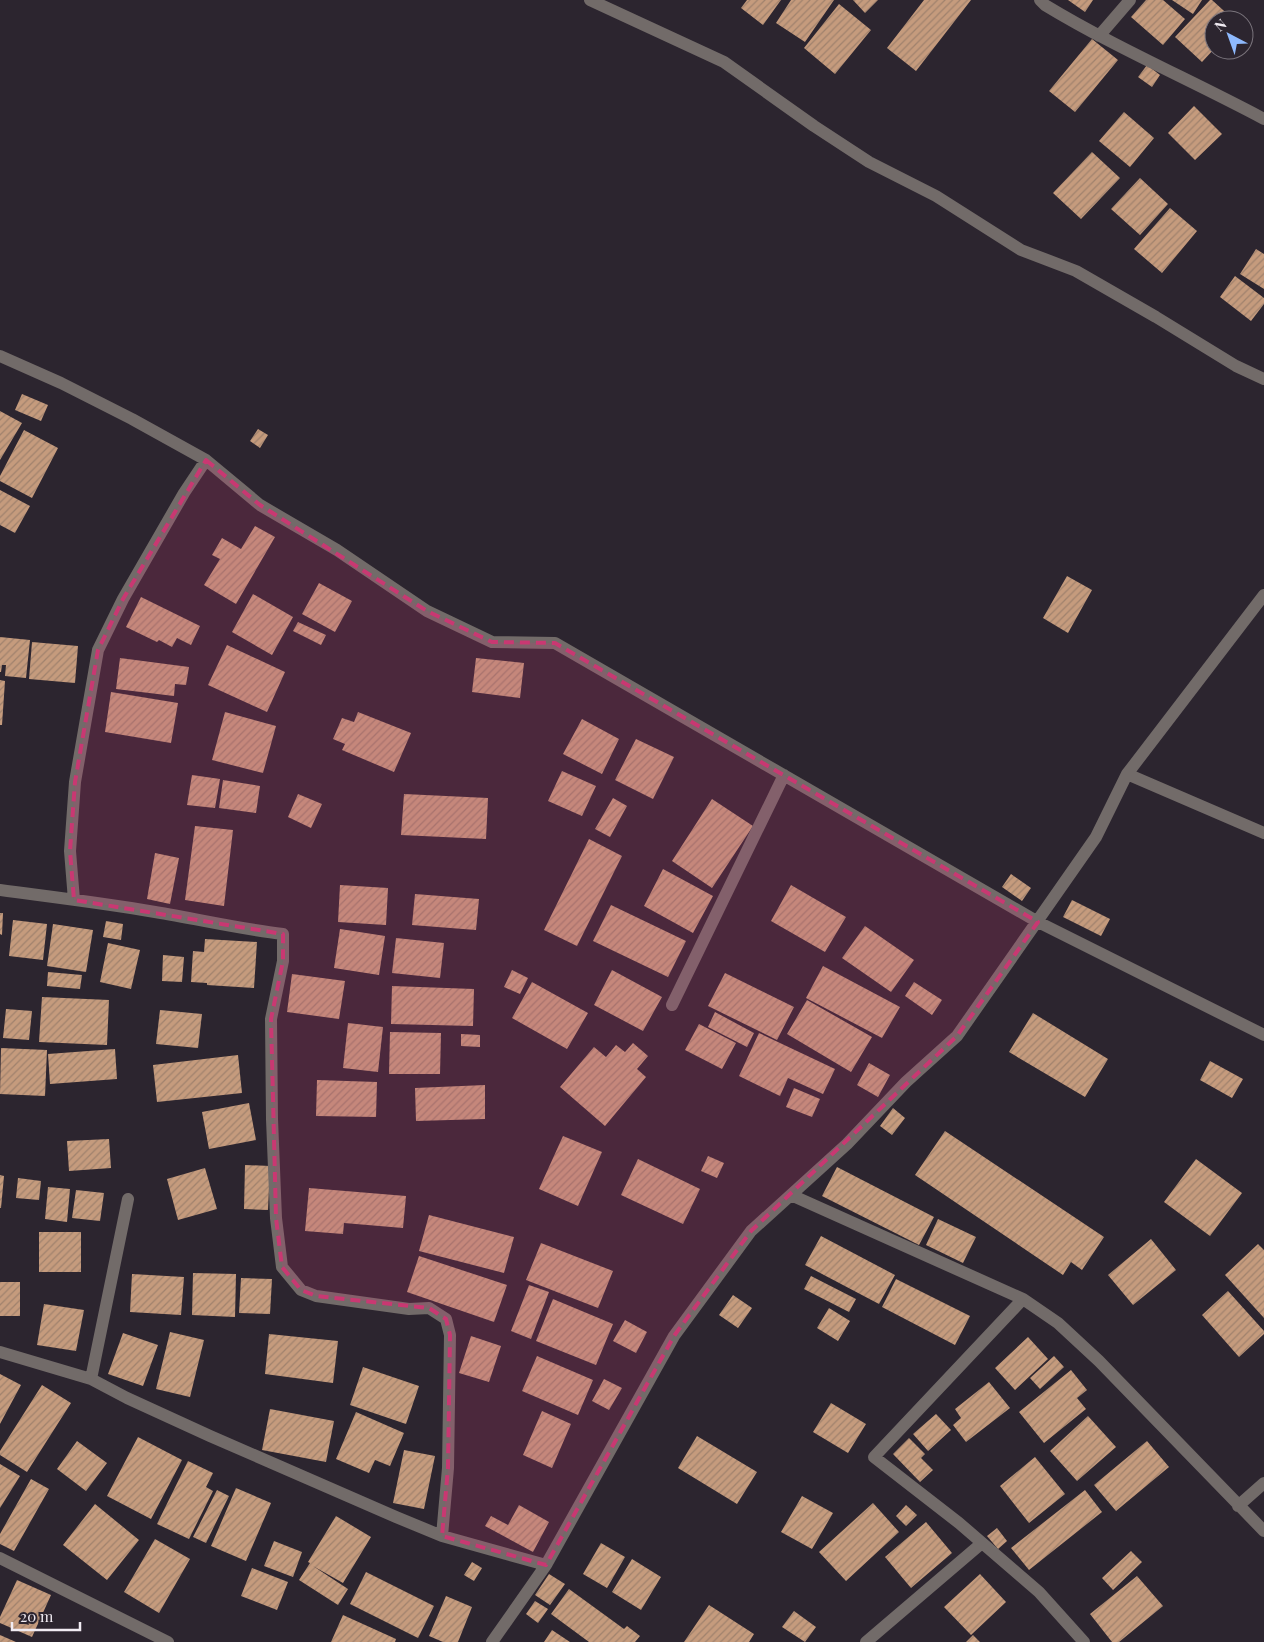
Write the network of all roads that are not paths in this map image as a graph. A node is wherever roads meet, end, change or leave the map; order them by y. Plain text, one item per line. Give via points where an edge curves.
1 (590, 0) edge
2 (1040, 0) edge
3 (1130, 0) edge
4 (1099, 36) junction
5 (1264, 119) edge
6 (0, 356) edge
7 (1264, 379) edge
8 (206, 460) junction
9 (1264, 594) edge
10 (1127, 774) junction
11 (784, 775) junction
12 (1264, 833) edge
13 (0, 890) edge
14 (74, 900) junction
15 (1038, 922) junction
16 (672, 1005) dead end
17 (1264, 1035) edge
18 (792, 1195) junction
19 (128, 1199) dead end
20 (1023, 1299) junction
21 (0, 1352) edge
22 (91, 1379) junction
23 (1264, 1483) edge
24 (1238, 1506) junction
25 (1264, 1531) edge
26 (442, 1536) junction
27 (982, 1543) junction
28 (0, 1558) edge
29 (546, 1565) junction
30 (168, 1642) edge
31 (492, 1642) edge
32 (866, 1642) edge
33 (1084, 1642) edge

1 - 7 street via 724,62 869,162 936,196 1020,250 1076,270 1236,366
2 - 4 street
3 - 4 street
4 - 5 street
6 - 8 street via 123,414
8 - 11 street via 260,505 337,550 427,611 492,642 555,643
8 - 14 street via 123,599 98,650 75,782 70,851
9 - 10 street
10 - 12 street
10 - 15 street via 1096,837
11 - 15 street
11 - 16 street
13 - 14 street
14 - 26 street via 283,934 283,961 271,1019 276,1218 282,1267 301,1290 316,1296 409,1309 429,1308 446,1319 450,1335 448,1468
15 - 17 street
15 - 18 street via 957,1036
18 - 20 street
18 - 29 street via 751,1231 674,1336
19 - 22 street
20 - 24 street via 1058,1323 1099,1361
20 - 27 street via 874,1457
21 - 22 street
22 - 26 street via 210,1436
23 - 24 street
24 - 25 street
26 - 29 street
27 - 32 street
27 - 33 street via 1039,1592
28 - 30 street
29 - 31 street

